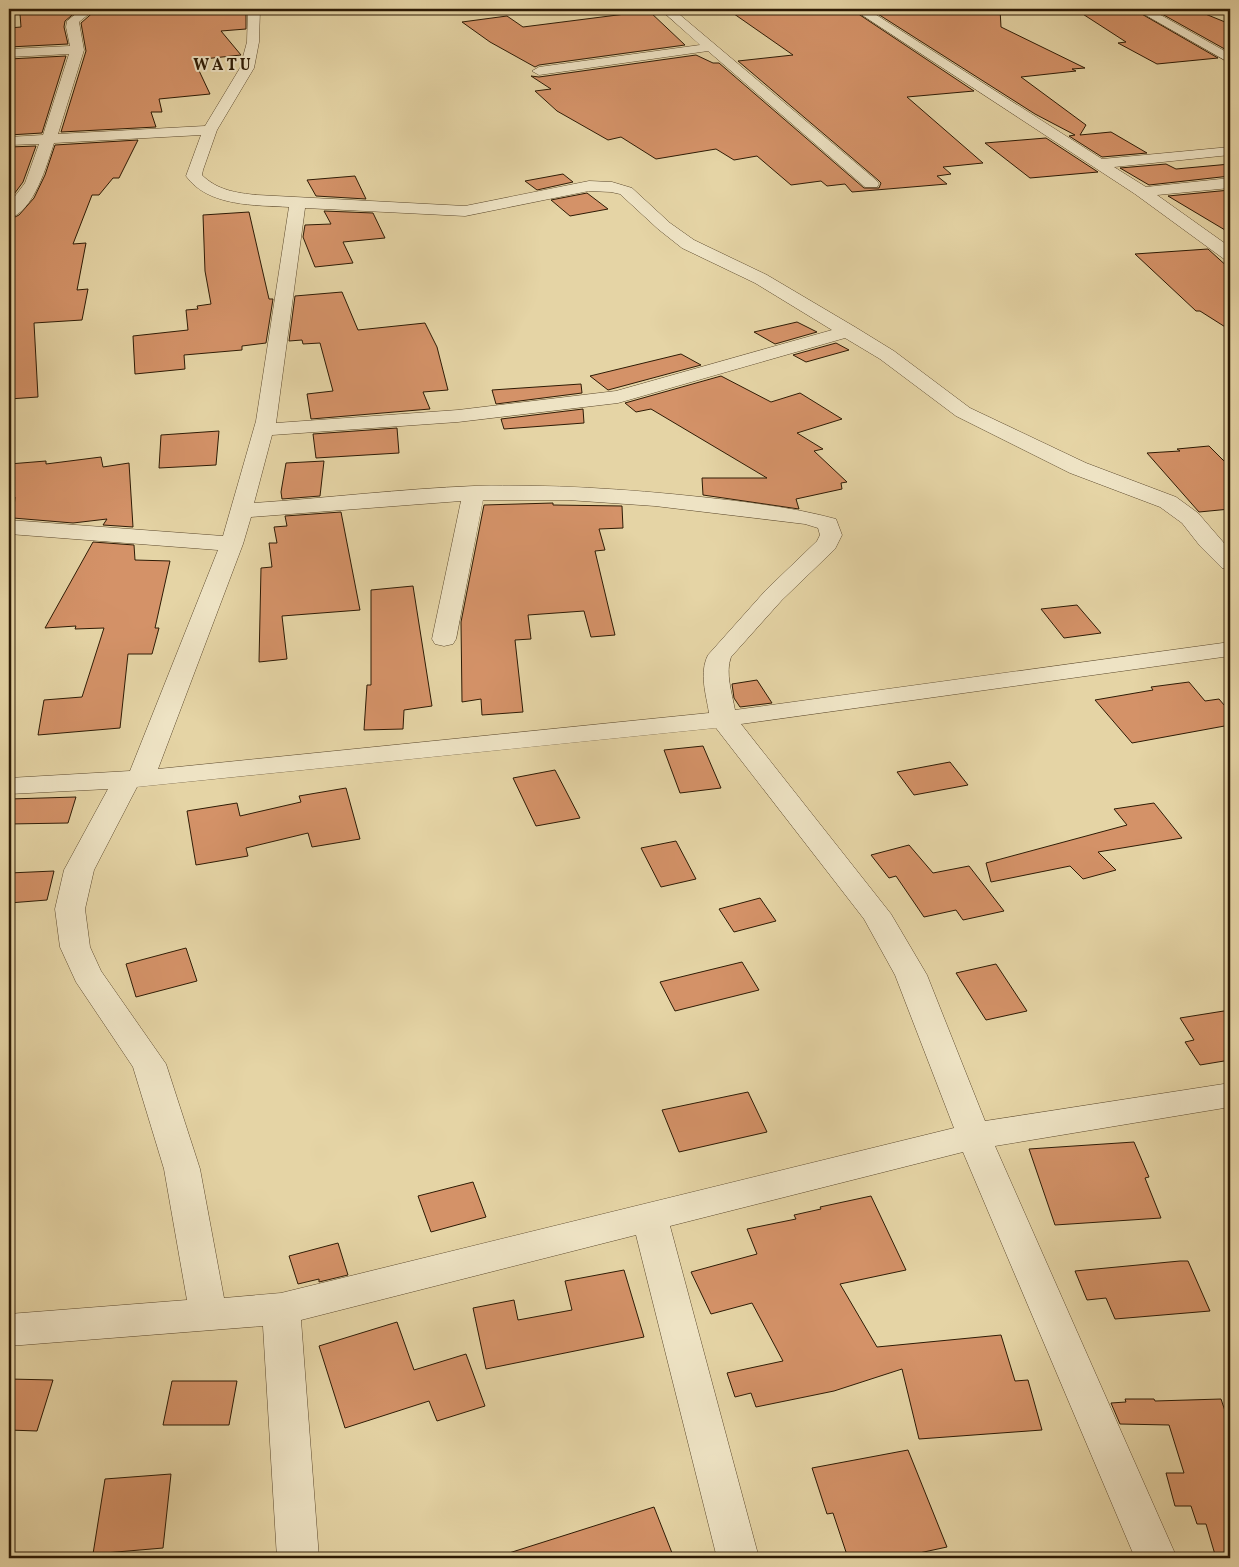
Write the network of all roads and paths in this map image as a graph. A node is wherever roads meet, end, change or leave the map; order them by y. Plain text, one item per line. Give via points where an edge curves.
1 (89, 9) edge
2 (254, 9) edge
3 (666, 9) edge
4 (859, 9) edge
5 (1141, 9) edge
6 (710, 47) junction
7 (77, 50) junction
8 (9, 53) edge
9 (1230, 59) edge
10 (539, 71) dead end
11 (210, 130) junction
12 (48, 139) junction
13 (9, 141) edge
14 (1230, 150) edge
15 (1099, 164) junction
16 (1230, 183) edge
17 (870, 184) dead end
18 (1143, 192) junction
19 (298, 203) junction
20 (9, 213) edge
21 (1230, 256) edge
22 (848, 331) junction
23 (262, 430) junction
24 (473, 492) junction
25 (242, 511) junction
26 (9, 527) edge
27 (1219, 540) edge
28 (232, 544) junction
29 (1230, 563) edge
30 (444, 639) dead end
31 (1230, 648) edge
32 (723, 719) junction
33 (134, 780) junction
34 (9, 786) edge
35 (1230, 1095) edge
36 (974, 1136) junction
37 (650, 1217) junction
38 (281, 1309) junction
39 (209, 1316) junction
40 (9, 1330) edge
41 (298, 1558) edge
42 (738, 1558) edge
43 (1156, 1558) edge

1 - 7 street via 73,21
2 - 11 street via 253,42 246,68
3 - 6 street
4 - 15 street
5 - 9 street
6 - 10 street
6 - 17 street
7 - 8 street
7 - 12 street
11 - 12 street
11 - 19 street via 195,170 194,176 200,184 224,195
12 - 13 street
12 - 20 street via 33,183
14 - 15 street
15 - 18 street
16 - 18 street
18 - 21 street
19 - 22 street via 466,211 575,187 612,187 626,191 688,244 761,279
19 - 23 street via 266,421
22 - 23 street via 618,397 458,416
22 - 27 street via 887,355 964,412 1078,468 1168,502
23 - 25 street
24 - 25 street
24 - 30 street
24 - 32 street via 568,493 655,499 807,518 828,524 831,535 827,544 720,654 716,674
25 - 28 street
26 - 28 street
27 - 29 street
28 - 33 street
31 - 32 street
32 - 33 street
32 - 36 street via 876,914 911,975
33 - 34 street
33 - 39 street via 79,870 70,909 75,947 87,974 149,1064 182,1169
35 - 36 street
36 - 37 street
36 - 43 street
37 - 38 street
37 - 42 street
38 - 39 street
38 - 41 street
39 - 40 street

